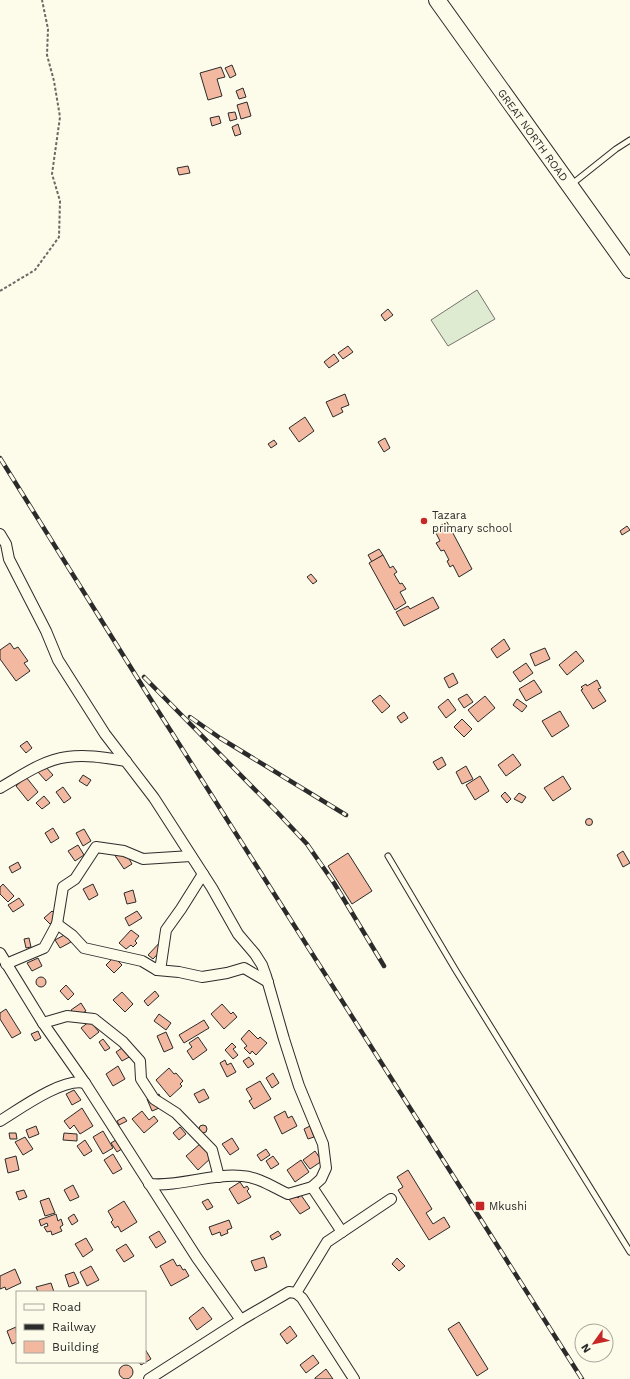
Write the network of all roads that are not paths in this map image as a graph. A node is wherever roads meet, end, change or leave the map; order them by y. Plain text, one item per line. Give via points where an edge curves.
1 (437, 0) edge
2 (630, 140) edge
3 (570, 185) junction
4 (630, 270) edge
5 (0, 534) edge
6 (126, 761) junction
7 (0, 788) edge
8 (191, 856) junction
9 (388, 856) dead end
10 (202, 874) junction
11 (57, 924) junction
12 (0, 953) edge
13 (6, 964) junction
14 (157, 970) junction
15 (268, 982) junction
16 (43, 1023) junction
17 (85, 1083) junction
18 (0, 1121) edge
19 (219, 1177) junction
20 (149, 1184) junction
21 (312, 1187) junction
22 (391, 1199) dead end
23 (342, 1232) junction
24 (630, 1252) edge
25 (296, 1293) junction
26 (241, 1320) junction
27 (149, 1379) edge
28 (354, 1379) edge

1 - 3 highway, GREAT NORTH ROAD
2 - 3 lane
3 - 4 highway, GREAT NORTH ROAD
5 - 6 street via 6,544 9,559 58,660 105,734
6 - 7 street via 95,756 67,757 47,763
6 - 8 street via 154,798
8 - 10 street
8 - 11 street via 144,859 124,851 96,847 75,878 63,887
9 - 24 lane
10 - 14 street via 166,930 161,964
10 - 15 street via 238,934 262,965
11 - 13 street via 44,948
11 - 14 street via 84,948 142,961
12 - 13 street
13 - 16 street
14 - 15 street via 202,977 244,968
15 - 21 street via 299,1086 323,1144 326,1168 321,1179
16 - 17 street
16 - 19 street via 67,1016 94,1019 123,1042 140,1061 141,1079 154,1099 176,1113 212,1150
17 - 18 street via 79,1081 67,1084 40,1096
17 - 20 street
19 - 20 street via 177,1184
19 - 21 street via 242,1176 259,1180 288,1194
20 - 26 street
21 - 23 street
22 - 23 street
23 - 25 street via 327,1242
25 - 26 street via 289,1292
25 - 28 street via 302,1298
26 - 27 street

